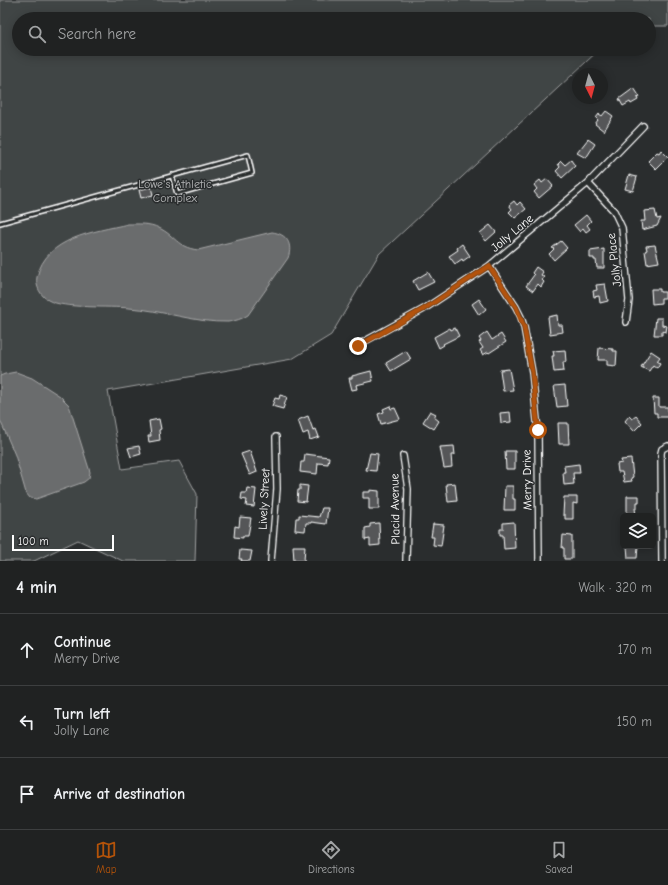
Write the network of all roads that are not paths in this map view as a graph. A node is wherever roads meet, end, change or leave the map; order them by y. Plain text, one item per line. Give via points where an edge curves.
1 (642, 126) dead end
2 (172, 175) junction
3 (588, 183) junction
4 (0, 223) edge
5 (489, 266) junction
6 (626, 322) dead end
7 (358, 346) dead end
8 (276, 438) dead end
9 (668, 446) edge
10 (403, 456) dead end
11 (271, 561) edge
12 (406, 561) edge
13 (539, 561) edge
14 (662, 561) edge

1 - 3 street, Jolly Lane
2 - 2 lane via 177,194 252,173 248,155
2 - 4 lane
3 - 5 street, Jolly Lane
3 - 6 street, Jolly Place via 614,211 622,228 630,300
5 - 7 street, Jolly Lane via 424,309
5 - 13 street, Merry Drive via 521,317 532,372 538,430
8 - 11 street, Lively Street via 277,489
9 - 14 street via 661,453
10 - 12 street, Placid Avenue via 408,489

